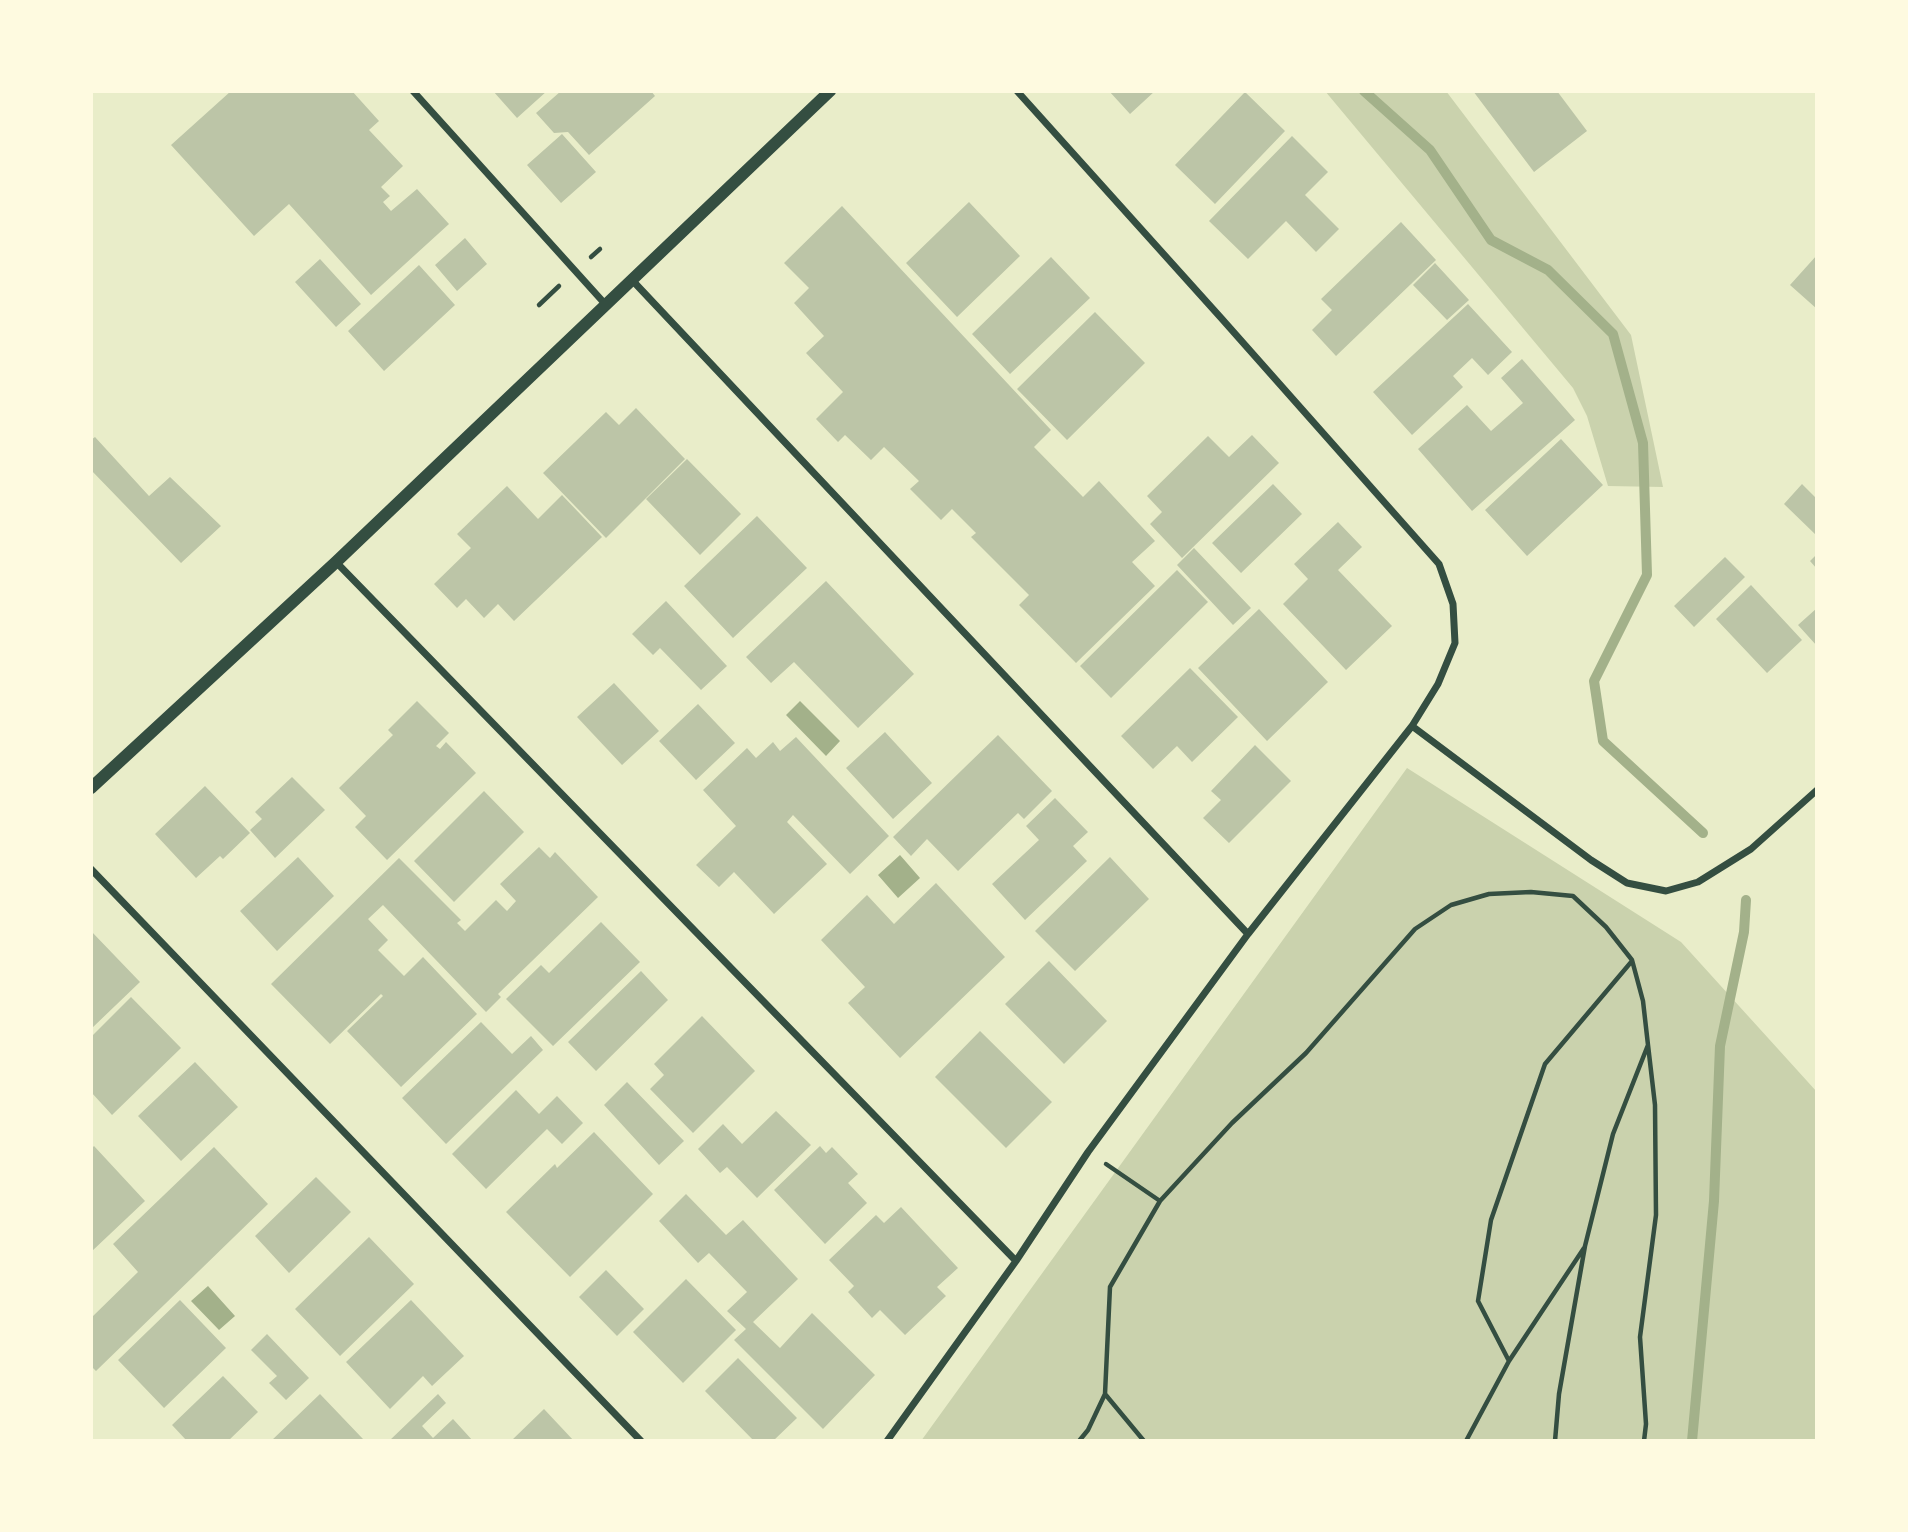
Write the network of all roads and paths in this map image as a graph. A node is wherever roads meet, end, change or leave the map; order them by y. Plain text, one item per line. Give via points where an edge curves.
1 (413, 91) edge
2 (830, 91) edge
3 (1017, 91) edge
4 (632, 280) junction
5 (606, 305) junction
6 (336, 562) junction
7 (1412, 726) junction
8 (91, 788) edge
9 (1817, 790) edge
10 (91, 869) edge
11 (1248, 934) junction
12 (1632, 960) junction
13 (1648, 1045) junction
14 (1088, 1152) junction
15 (1160, 1200) junction
16 (1586, 1246) junction
17 (1016, 1261) junction
18 (1509, 1362) junction
19 (1105, 1394) junction
20 (641, 1441) edge
21 (887, 1441) edge
22 (1079, 1441) edge
23 (1144, 1441) edge
24 (1466, 1441) edge
25 (1555, 1441) edge
26 (1644, 1441) edge

1 - 5 street
2 - 4 street
3 - 7 street via 1439,564 1452,604 1455,643 1438,684
4 - 5 street
4 - 11 street
5 - 6 street
6 - 8 street
6 - 17 street
7 - 9 street via 1627,883 1666,891 1698,882 1751,849
7 - 11 street
10 - 20 street
11 - 14 street
12 - 13 path
12 - 15 path via 1573,896 1489,894 1451,905 1415,929 1306,1054 1232,1122
12 - 18 path via 1545,1064 1491,1220 1478,1301
13 - 16 path via 1613,1134
13 - 26 path via 1655,1105 1656,1215 1640,1337
14 - 15 path
14 - 17 street
15 - 19 path via 1110,1287
16 - 18 path
16 - 25 path
17 - 21 street
18 - 24 path
19 - 22 path
19 - 23 path

